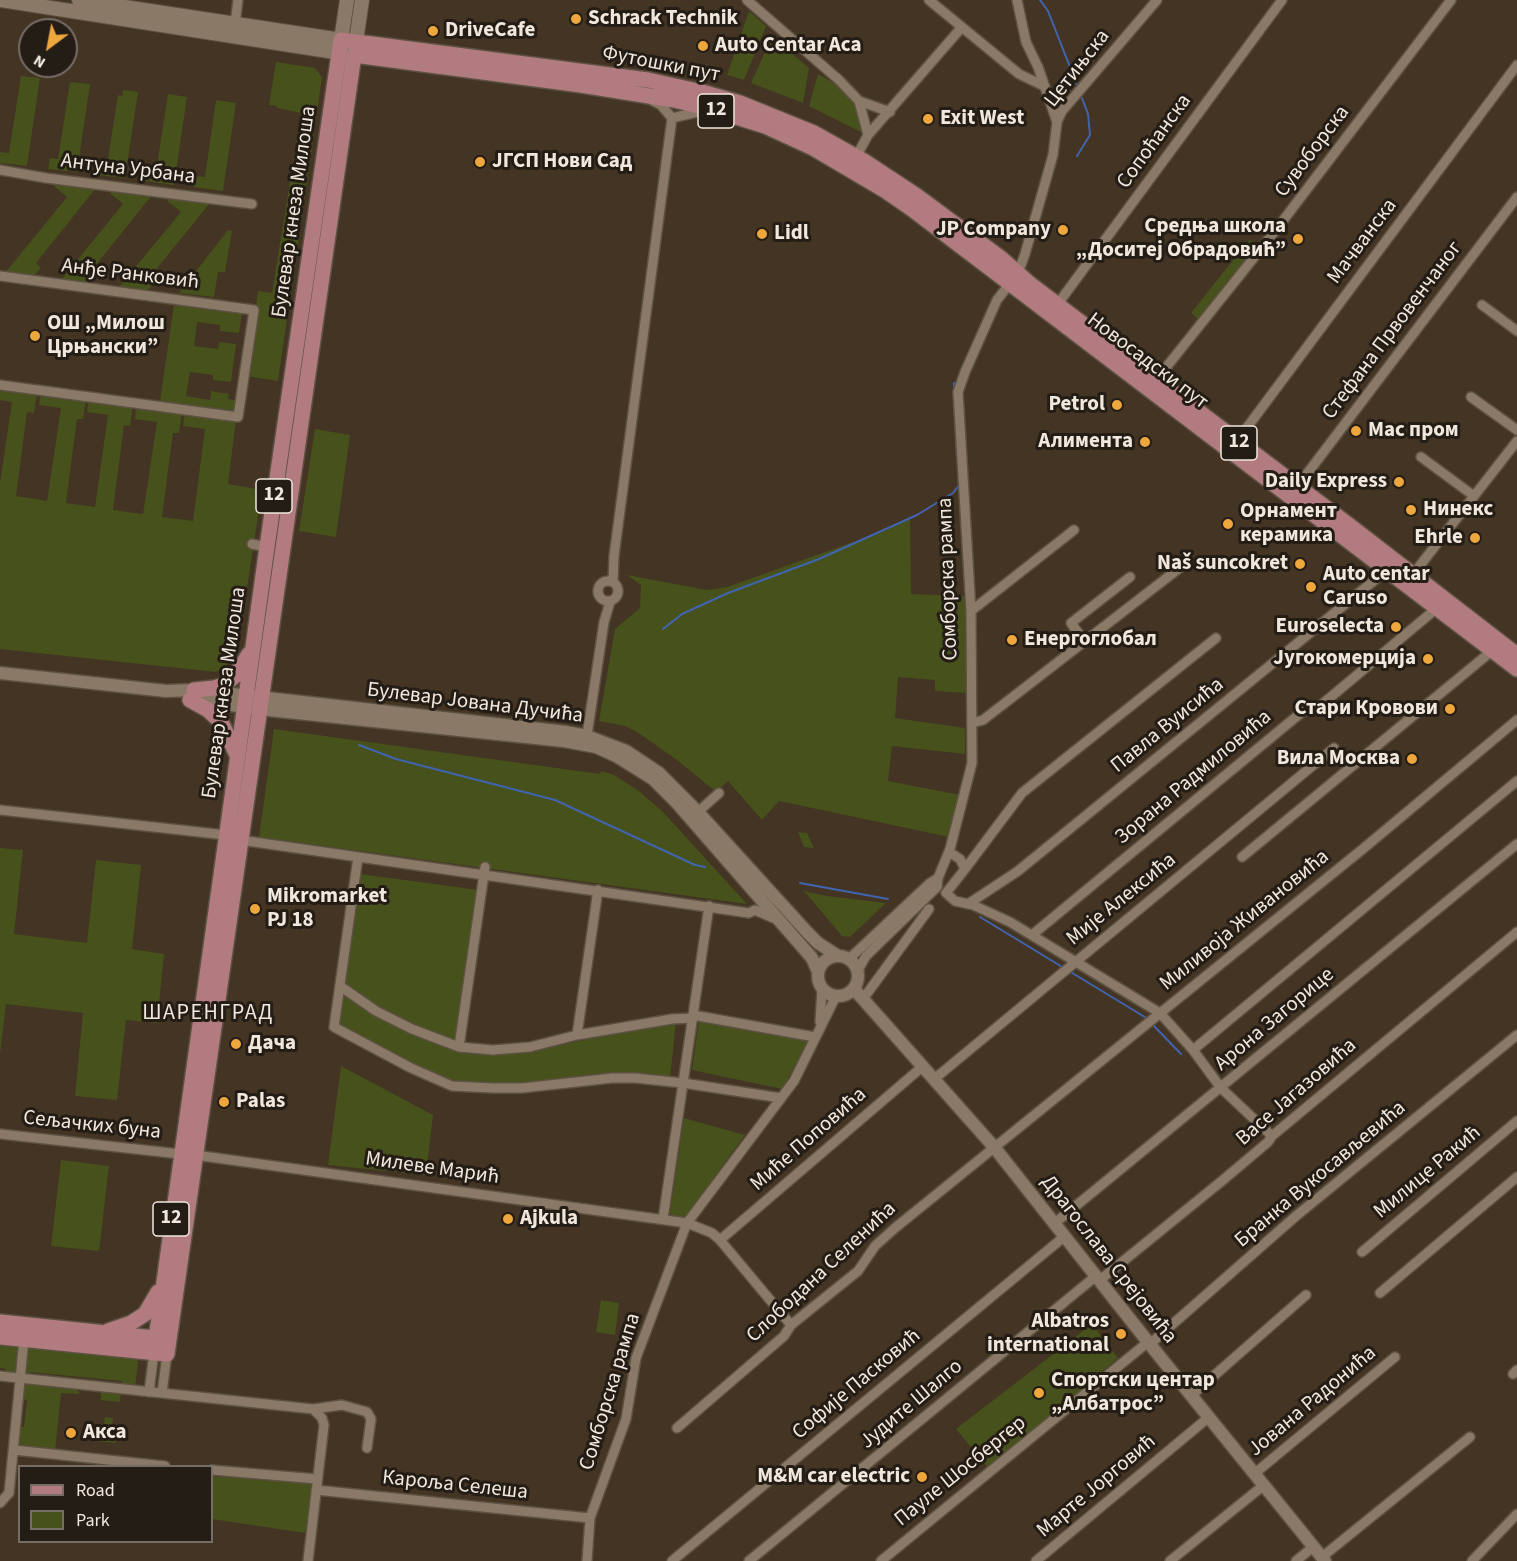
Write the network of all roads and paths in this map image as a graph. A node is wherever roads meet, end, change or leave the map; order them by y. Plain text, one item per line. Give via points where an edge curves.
1 (0, 0) edge
2 (79, 0) edge
3 (238, 0) edge
4 (347, 0) edge
5 (362, 0) edge
6 (747, 0) edge
7 (929, 0) edge
8 (1157, 0) edge
9 (1282, 0) edge
10 (1451, 0) edge
11 (1020, 2) edge
12 (234, 24) junction
13 (962, 27) junction
14 (348, 48) junction
15 (1517, 65) edge
16 (1044, 86) junction
17 (643, 95) junction
18 (859, 101) junction
19 (711, 109) junction
20 (890, 112) junction
21 (672, 118) junction
22 (1057, 122) junction
23 (868, 135) junction
24 (856, 157) junction
25 (0, 170) edge
26 (1517, 197) edge
27 (252, 204) dead end
28 (0, 276) edge
29 (1013, 279) junction
30 (1057, 305) junction
31 (1482, 305) dead end
32 (1517, 331) edge
33 (299, 380) junction
34 (1156, 380) junction
35 (0, 385) edge
36 (1471, 397) dead end
37 (1517, 430) edge
38 (1237, 441) junction
39 (1517, 441) edge
40 (1421, 457) dead end
41 (1297, 487) junction
42 (1474, 496) junction
43 (1074, 530) dead end
44 (1186, 563) dead end
45 (1387, 570) junction
46 (1130, 578) dead end
47 (1409, 580) junction
48 (610, 582) junction
49 (607, 601) junction
50 (1437, 608) junction
51 (971, 611) junction
52 (1216, 638) dead end
53 (1085, 642) junction
54 (252, 649) junction
55 (1493, 650) junction
56 (1517, 655) edge
57 (1517, 669) edge
58 (0, 674) edge
59 (192, 695) junction
60 (252, 702) junction
61 (1517, 720) edge
62 (972, 723) junction
63 (586, 740) junction
64 (1334, 748) dead end
65 (237, 755) junction
66 (1517, 781) edge
67 (719, 793) dead end
68 (0, 810) edge
69 (698, 812) junction
70 (233, 838) junction
71 (1517, 844) edge
72 (949, 852) junction
73 (358, 857) junction
74 (1242, 857) dead end
75 (965, 869) junction
76 (484, 871) junction
77 (938, 878) junction
78 (598, 890) junction
79 (968, 904) junction
80 (758, 905) junction
81 (709, 906) junction
82 (929, 909) dead end
83 (1517, 932) edge
84 (1032, 935) junction
85 (843, 957) junction
86 (1069, 967) junction
87 (858, 970) junction
88 (818, 972) junction
89 (339, 986) junction
90 (822, 988) junction
91 (854, 989) junction
92 (836, 996) junction
93 (863, 999) junction
94 (692, 1016) junction
95 (1153, 1019) junction
96 (819, 1027) junction
97 (577, 1035) junction
98 (1517, 1035) edge
99 (815, 1037) junction
100 (459, 1047) junction
101 (1193, 1050) junction
102 (922, 1067) junction
103 (933, 1080) junction
104 (683, 1083) junction
105 (1221, 1088) junction
106 (781, 1098) junction
107 (1517, 1120) edge
108 (0, 1134) edge
109 (1272, 1136) junction
110 (994, 1147) junction
111 (188, 1154) junction
112 (1517, 1177) edge
113 (663, 1219) junction
114 (687, 1223) junction
115 (1055, 1223) junction
116 (1065, 1236) junction
117 (720, 1240) junction
118 (1362, 1252) dead end
119 (1098, 1278) junction
120 (162, 1284) junction
121 (1380, 1293) dead end
122 (1306, 1295) dead end
123 (0, 1322) edge
124 (791, 1324) junction
125 (101, 1333) junction
126 (0, 1337) edge
127 (24, 1339) junction
128 (1149, 1343) junction
129 (161, 1346) junction
130 (1395, 1357) dead end
131 (0, 1376) edge
132 (21, 1379) junction
133 (149, 1392) junction
134 (162, 1394) junction
135 (1192, 1395) junction
136 (313, 1409) junction
137 (1209, 1417) junction
138 (677, 1428) dead end
139 (1470, 1437) dead end
140 (367, 1448) dead end
141 (14, 1450) junction
142 (147, 1465) edge
143 (213, 1470) edge
144 (1254, 1474) junction
145 (317, 1479) junction
146 (1263, 1485) junction
147 (316, 1490) junction
148 (0, 1503) edge
149 (1517, 1514) edge
150 (590, 1518) junction
151 (1313, 1546) junction
152 (1324, 1559) edge
153 (308, 1561) edge
154 (587, 1561) edge
155 (672, 1561) edge
156 (750, 1561) edge
157 (881, 1561) edge
158 (1036, 1561) edge
159 (1170, 1561) edge
160 (1296, 1561) edge
161 (1472, 1561) edge

1 - 14 main road, Футошки пут
2 - 12 main road, Футошки пут
3 - 12 street
4 - 14 main road
5 - 14 main road
6 - 18 street
7 - 13 street
8 - 22 street, Цетињска
9 - 30 street, Сопоћанска
10 - 34 street, Сувоборска
11 - 16 street via 1026,42
12 - 14 main road, Футошки пут
13 - 16 street via 1019,74
13 - 20 street
14 - 17 main road, Футошки пут / 12 via 377,58
14 - 24 main road, Футошки пут / 12 via 648,80 765,112
14 - 33 main road, Булевар кнеза Милоша / 12
15 - 38 street, Мачванска
16 - 22 street
17 - 19 main road, Футошки пут / 12
17 - 21 street via 661,105
18 - 20 street
18 - 23 street
19 - 21 street
19 - 29 main road, Футошки пут / 12 via 765,126 849,168
20 - 23 street
21 - 48 street
22 - 29 street, Цетињска via 1036,221
23 - 24 street
24 - 29 main road, Футошки пут / 12 via 917,196
25 - 27 street, Антуна Урбана
26 - 41 street, Стефана Првовенчаног
28 - 35 street, Анђе Ранковић via 254,310 238,417
29 - 30 main road, Новосадски пут / 12
29 - 45 main road, Новосадски пут / 12
29 - 51 street, Сомборска рампа via 997,300 958,392
30 - 34 main road, Новосадски пут / 12
31 - 32 street
33 - 54 main road, Булевар кнеза Милоша / 12 via 259,546
33 - 60 main road, Булевар кнеза Милоша / 12
34 - 38 main road, Новосадски пут / 12
36 - 37 street
38 - 41 main road, Новосадски пут / 12
39 - 42 street
40 - 42 street
41 - 47 main road, Новосадски пут / 12
42 - 47 street
43 - 51 street
44 - 53 street
45 - 47 main road, Новосадски пут / 12
45 - 79 street, Павла Вуисића via 1027,864
46 - 53 street via 1071,623
47 - 50 main road, Новосадски пут / 12
47 - 56 main road, Новосадски пут / 12
48 - 49 street via 618,591 617,597
48 - 49 street via 600,584 597,591
49 - 63 street
50 - 55 main road, Новосадски пут / 12
50 - 84 street, Зорана Радмиловића via 1320,706 1302,712
51 - 62 street, Сомборска рампа
52 - 75 street via 1022,793
53 - 62 street via 983,720
54 - 59 main road via 236,675 224,685
54 - 60 main road, Булевар кнеза Милоша / 12
55 - 57 main road, Новосадски пут / 12
55 - 74 street
58 - 59 street, Булевар Јована Дучића
59 - 60 street, Булевар Јована Дучића
59 - 65 main road via 221,722
60 - 63 street, Булевар Јована Дучића
60 - 65 main road, Булевар кнеза Милоша / 12
60 - 70 main road, Булевар кнеза Милоша / 12
61 - 95 street, Миливоја Живановића
62 - 72 street, Сомборска рампа via 972,763
63 - 69 street, Булевар Јована Дучића via 615,746 639,759
63 - 80 street, Булевар Јована Дучића via 653,779 677,803
64 - 86 street, Мије Алексића
65 - 70 main road, Булевар кнеза Милоша / 12
66 - 101 street
67 - 69 street
68 - 70 street
69 - 85 street, Булевар Јована Дучића via 818,943
70 - 73 street
70 - 111 main road, Булевар кнеза Милоша / 12
71 - 105 street, Арона Загорице
72 - 75 street via 960,859
72 - 77 street, Сомборска рампа
73 - 76 street
73 - 89 street
75 - 79 street via 946,893 955,901
76 - 78 street
76 - 100 street
77 - 85 street, Сомборска рампа
77 - 87 street, Сомборска рампа via 937,887 866,956
78 - 81 street
78 - 97 street
79 - 84 street
80 - 81 street via 749,913
80 - 88 street, Булевар Јована Дучића via 780,921 812,958
81 - 94 street
82 - 93 street
83 - 109 street, Васе Јагазовића
84 - 86 street
85 - 87 street
85 - 88 street via 827,958
86 - 95 street
86 - 103 street, Мије Алексића
87 - 91 street
88 - 90 street
89 - 100 street via 376,1011
89 - 104 street via 334,1027 452,1086 522,1088 612,1078
90 - 92 street
90 - 96 street, Сомборска рампа
91 - 92 street
91 - 93 street, Драгослава Срејовића
92 - 96 street, Сомборска рампа
93 - 102 street, Драгослава Срејовића
94 - 97 street
94 - 99 street
94 - 104 street
95 - 101 street
95 - 110 street, Миливоја Живановића
96 - 99 street, Сомборска рампа
97 - 100 street via 530,1047
98 - 128 street, Бранка Вукосављевића via 1296,1216
99 - 106 street, Сомборска рампа via 801,1070
101 - 105 street
102 - 103 street, Драгослава Срејовића
102 - 117 street, Миће Поповића
103 - 110 street, Драгослава Срејовића
104 - 106 street
104 - 113 street
105 - 109 street
105 - 115 street, Арона Загорице
106 - 114 street, Сомборска рампа
107 - 118 street, Милице Ракић
108 - 111 street, Сељачких буна
109 - 119 street, Васе Јагазовића via 1223,1180
110 - 115 street, Драгослава Срејовића
110 - 124 street, Слободана Селенића via 895,1227 875,1246 858,1271
111 - 113 street, Милеве Марић
111 - 120 main road, Булевар кнеза Милоша / 12
111 - 129 main road, Булевар кнеза Милоша / 12
112 - 121 street
113 - 114 street, Милеве Марић
114 - 117 street, Милеве Марић
114 - 150 street, Сомборска рампа via 636,1358 626,1419
115 - 116 street, Драгослава Срејовића
116 - 119 street, Драгослава Срејовића
116 - 155 street, Софије Пасковић
117 - 124 street, Милеве Марић
119 - 128 street, Драгослава Срејовића
119 - 156 street, Јудите Шалго
120 - 125 main road, 12 via 145,1314 132,1323
120 - 129 main road, Булевар кнеза Милоша
122 - 135 street
123 - 125 main road, 12
124 - 138 street, Слободана Селенића via 784,1336
125 - 129 main road
126 - 127 main road
127 - 129 main road
127 - 132 street
128 - 135 street, Драгослава Срејовића
128 - 157 street, Пауле Шосбергер
129 - 133 street
129 - 134 street
130 - 144 street, Јована Радонића
131 - 132 street
132 - 133 street
132 - 141 street
133 - 134 street
134 - 136 street
135 - 137 street, Драгослава Срејовића
136 - 140 street via 342,1405 367,1412 371,1424
136 - 145 street via 324,1425
137 - 144 street, Драгослава Срејовића
137 - 158 street, Марте Јорговић
139 - 152 street
141 - 142 street
141 - 148 street via 9,1492
143 - 145 street
144 - 146 street, Драгослава Срејовића
145 - 147 street
146 - 151 street, Драгослава Срејовића
146 - 159 street
147 - 150 street, Кароља Селеша
147 - 153 street
149 - 161 street
150 - 154 street, Сомборска рампа
151 - 152 street, Драгослава Срејовића
151 - 160 street

